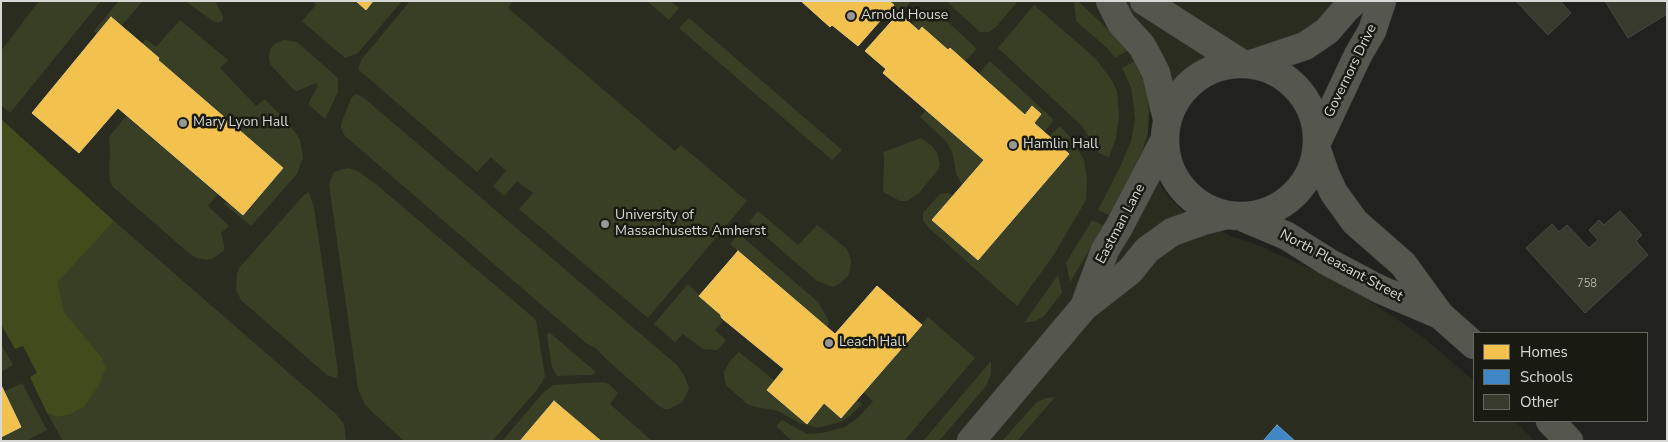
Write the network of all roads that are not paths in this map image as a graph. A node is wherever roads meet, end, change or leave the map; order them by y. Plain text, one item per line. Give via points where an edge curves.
1 (1110, 1) edge
2 (1144, 1) edge
3 (1355, 1) edge
4 (1382, 1) edge
5 (1246, 63) junction
6 (1165, 131) junction
7 (1318, 145) junction
8 (1235, 216) junction
9 (1084, 307) junction
10 (1440, 315) junction
11 (1473, 344) edge
12 (1551, 422) edge
13 (971, 441) edge
14 (1569, 441) edge

1 - 6 main road via 1121,23 1142,46 1156,73
2 - 5 main road
3 - 5 main road via 1327,31 1305,46
4 - 7 main road, Governors Drive via 1372,31 1349,72
5 - 6 main road via 1220,65 1185,87 1173,104
5 - 7 main road via 1275,71 1295,85 1310,105
6 - 8 main road via 1170,169 1184,191 1204,207
6 - 9 main road, Eastman Lane via 1105,250
7 - 8 main road via 1308,178 1296,193 1262,213
7 - 10 main road, North Pleasant Street via 1334,193 1355,222 1403,264
8 - 9 main road, Eastman Lane via 1203,221 1172,232 1147,250 1130,271
8 - 10 main road, North Pleasant Street via 1287,236 1379,289
9 - 13 main road, Eastman Lane
10 - 11 main road, North Pleasant Street
12 - 14 main road

